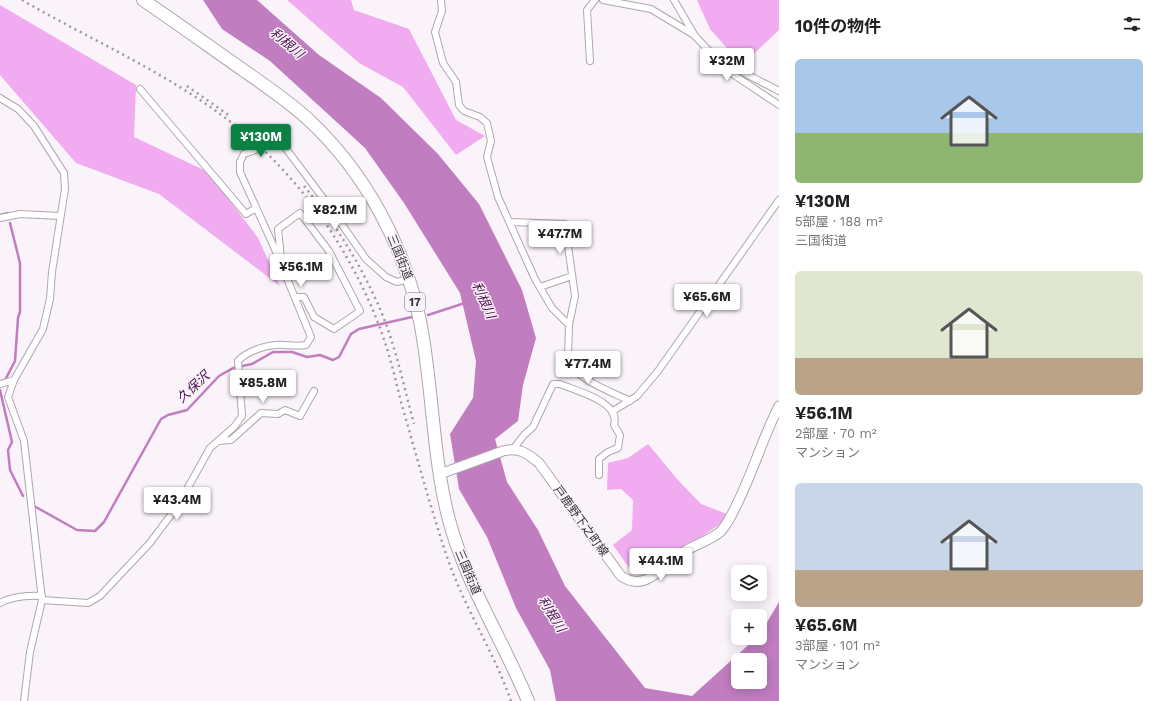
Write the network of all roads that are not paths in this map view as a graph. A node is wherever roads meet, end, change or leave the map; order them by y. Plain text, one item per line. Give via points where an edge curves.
1 (143, 0) edge
2 (441, 0) edge
3 (595, 0) edge
4 (603, 0) edge
5 (674, 0) edge
6 (695, 36) junction
7 (590, 61) dead end
8 (726, 69) junction
9 (140, 89) dead end
10 (779, 90) edge
11 (0, 98) edge
12 (779, 105) edge
13 (779, 200) edge
14 (256, 208) junction
15 (60, 216) junction
16 (0, 218) edge
17 (511, 222) junction
18 (281, 264) junction
19 (572, 276) junction
20 (409, 279) junction
21 (540, 287) junction
22 (295, 297) junction
23 (569, 325) junction
24 (14, 380) junction
25 (0, 384) edge
26 (314, 391) dead end
27 (630, 401) junction
28 (779, 406) edge
29 (613, 411) junction
30 (218, 441) junction
31 (514, 448) junction
32 (445, 472) junction
33 (599, 475) dead end
34 (42, 598) junction
35 (0, 603) edge
36 (24, 701) edge
37 (528, 701) edge

1 - 20 highway, 三国街道 / 17 via 264,85 322,133 368,192 391,234
2 - 17 street via 442,11 435,32 443,63 456,82 459,106 487,122 491,141 487,157 498,197
3 - 7 street via 586,10
4 - 6 street via 651,9
5 - 6 street
6 - 8 street
8 - 10 street via 733,67
8 - 12 street
9 - 14 street via 246,214
11 - 15 street via 18,109 34,126 64,174 65,189
13 - 27 street via 658,371
14 - 18 street
14 - 20 street, bridge via 240,172 240,162 244,154 272,144 284,146 366,259 386,277 397,282
15 - 16 street via 20,214
15 - 24 street via 50,299 43,329
17 - 19 street via 565,224
17 - 21 street
18 - 22 street
18 - 22 street via 278,229 300,212 329,251 360,311 334,329 314,317 304,298
19 - 21 street
19 - 23 street via 575,296
20 - 32 highway, 三国街道 / 17 via 420,323
21 - 23 street via 552,308
22 - 30 street via 311,337 306,345 274,345 243,356 238,362 242,416
23 - 27 street via 568,360 574,371
24 - 25 street
24 - 34 street via 8,397 24,441
26 - 30 street via 300,416 284,410 278,414 261,413 231,440
27 - 29 street
28 - 31 main road, 戸鹿野下之町線 via 728,522 719,532 677,556 647,579 638,582 629,582 621,576 539,463 525,451
29 - 31 street via 603,402 560,384 553,384 533,427
29 - 33 street via 614,425 620,435 618,448 599,459
30 - 34 street via 210,448 177,507 149,544 100,596 88,603
31 - 32 main road
32 - 37 highway, 三国街道 / 17 via 450,522 462,560
34 - 35 street via 24,595
34 - 36 street via 30,652

